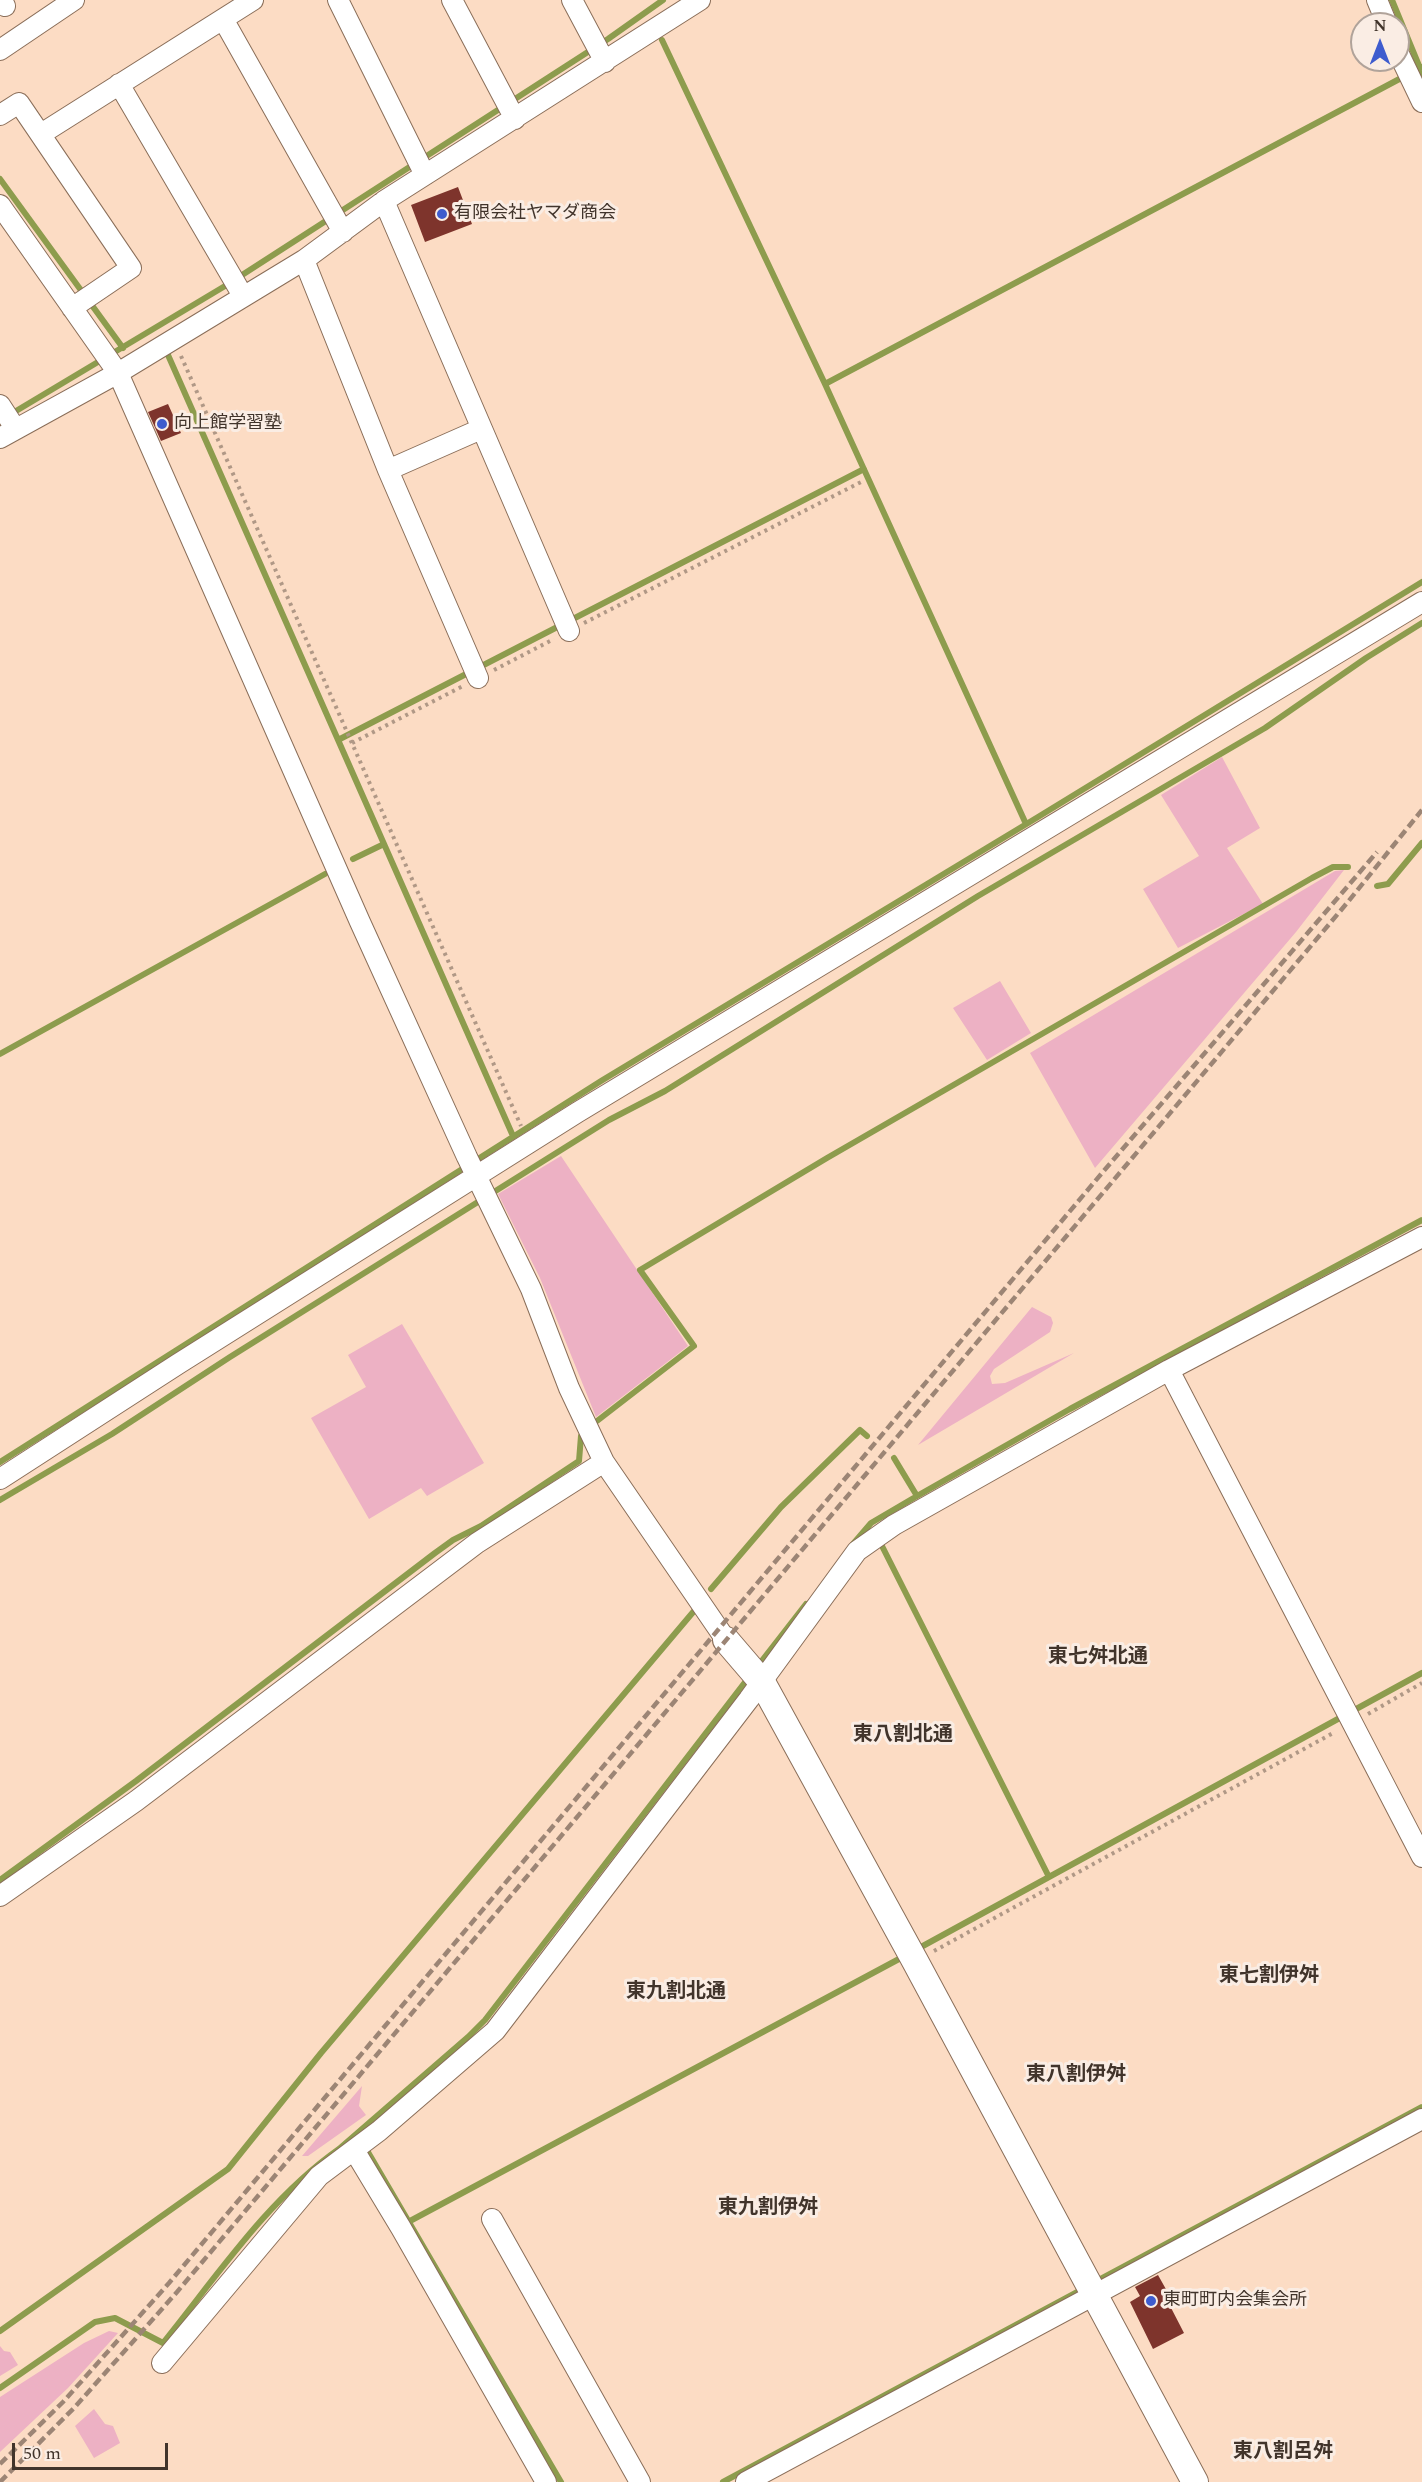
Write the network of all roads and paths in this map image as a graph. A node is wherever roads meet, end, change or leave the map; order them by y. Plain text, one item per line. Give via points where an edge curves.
1 (74, 0) edge
2 (253, 0) edge
3 (338, 0) edge
4 (452, 0) edge
5 (572, 0) edge
6 (694, 2) edge
7 (223, 19) junction
8 (0, 50) edge
9 (599, 51) junction
10 (1407, 72) edge
11 (119, 84) junction
12 (1422, 102) edge
13 (508, 108) junction
14 (0, 115) edge
15 (41, 134) junction
16 (420, 165) junction
17 (384, 201) junction
18 (0, 205) edge
19 (337, 220) junction
20 (304, 260) junction
21 (237, 285) junction
22 (82, 301) junction
23 (173, 339) junction
24 (109, 361) junction
25 (6, 421) edge
26 (482, 429) junction
27 (388, 470) junction
28 (863, 481) dead end
29 (1422, 602) edge
30 (567, 625) junction
31 (475, 672) junction
32 (352, 743) junction
33 (517, 1120) dead end
34 (478, 1178) junction
35 (1422, 1237) edge
36 (1169, 1370) junction
37 (604, 1462) junction
38 (0, 1479) edge
39 (723, 1635) joint
40 (756, 1675) junction
41 (1422, 1683) edge
42 (1348, 1716) junction
43 (1422, 1857) edge
44 (0, 1896) edge
45 (915, 1961) junction
46 (1422, 2119) edge
47 (361, 2145) junction
48 (492, 2219) dead end
49 (1091, 2288) junction
50 (162, 2363) dead end
51 (546, 2482) edge
52 (640, 2482) edge
53 (746, 2482) edge
54 (1195, 2482) edge

1 - 8 street
2 - 7 street
3 - 16 street
4 - 13 street
5 - 9 street
6 - 9 street
7 - 11 street
7 - 19 street
9 - 13 street
10 - 12 street
11 - 15 street
11 - 21 street
13 - 16 street
14 - 15 street via 19,103
15 - 22 street via 131,268
16 - 17 street
17 - 19 street
17 - 26 street
18 - 22 street
19 - 20 street
20 - 21 street
20 - 27 street
21 - 23 street
22 - 24 street
23 - 24 street
23 - 32 path
24 - 25 street
24 - 34 street
26 - 27 street
26 - 30 street
27 - 31 street
28 - 30 path
29 - 34 street
30 - 31 path
31 - 32 path
32 - 33 path
34 - 37 street via 531,1289 569,1388
34 - 38 street
35 - 36 street
36 - 40 street via 894,1525 857,1551
36 - 42 street
37 - 39 street
37 - 44 street via 477,1543 136,1801
39 - 40 street
40 - 45 street
40 - 47 street via 574,1931 495,2031
41 - 42 path
42 - 43 street
42 - 45 path
45 - 49 street
46 - 49 street
47 - 50 street via 319,2176
47 - 51 street via 401,2228
48 - 52 street
49 - 53 street
49 - 54 street

